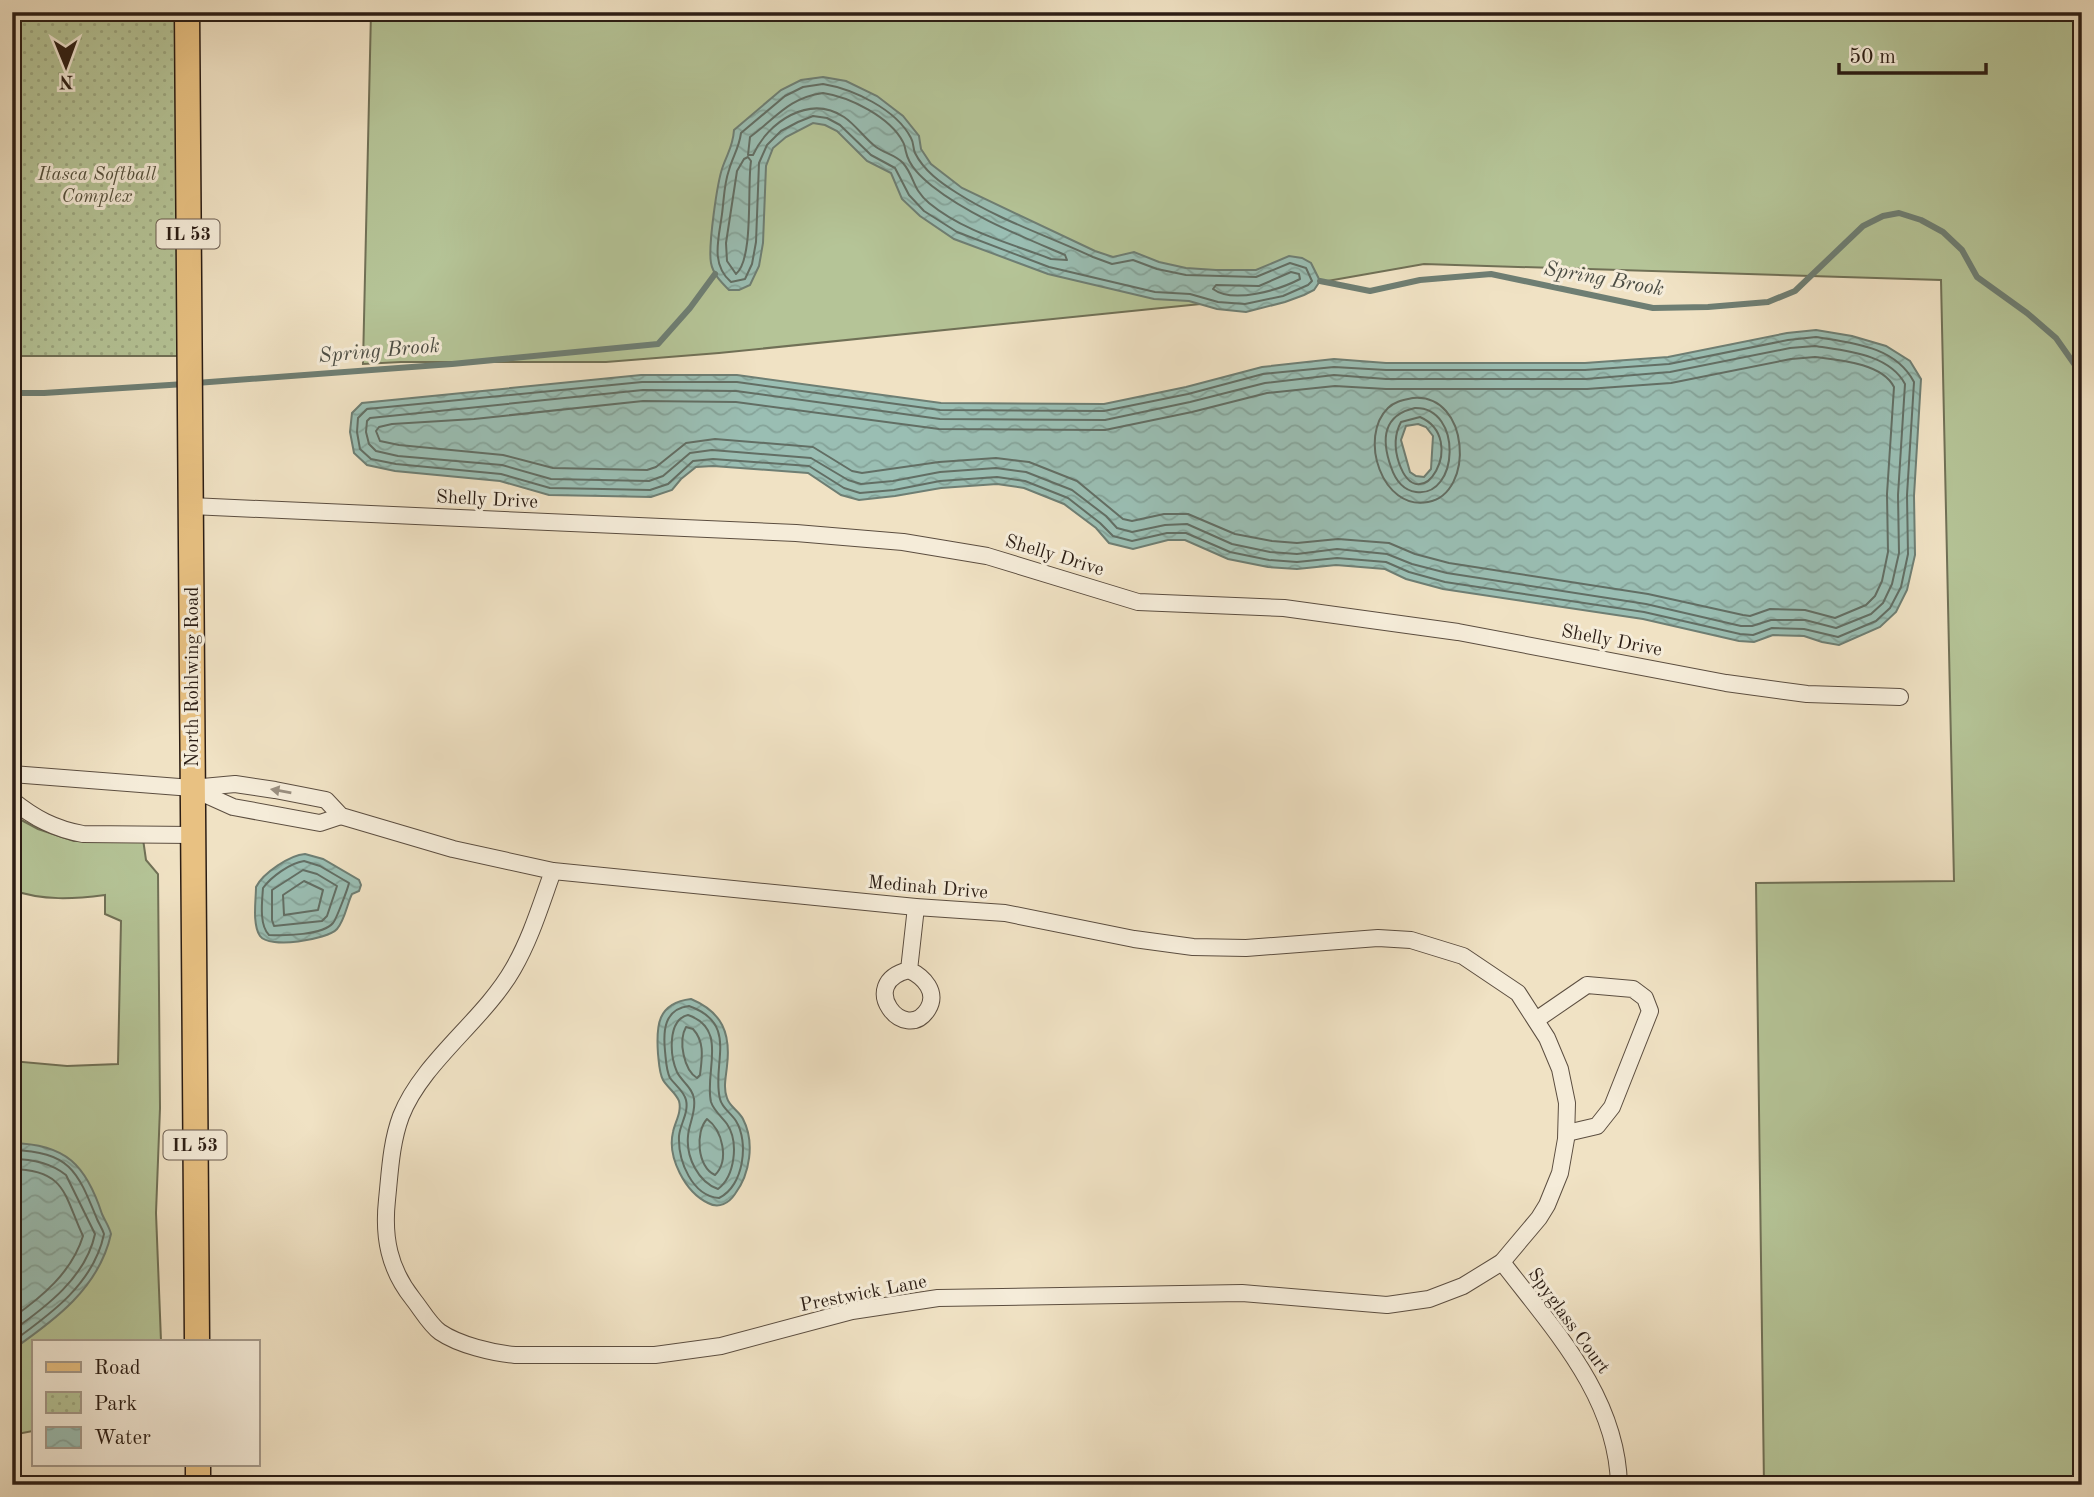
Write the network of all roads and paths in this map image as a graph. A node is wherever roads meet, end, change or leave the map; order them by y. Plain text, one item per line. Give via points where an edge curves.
1 (187, 12) edge
2 (191, 506) junction
3 (1900, 697) dead end
4 (12, 774) edge
5 (192, 788) junction
6 (12, 800) edge
7 (341, 816) junction
8 (192, 835) junction
9 (553, 871) junction
10 (916, 907) junction
11 (909, 970) dead end
12 (1505, 985) joint
13 (1536, 1020) junction
14 (1567, 1133) junction
15 (1502, 1262) junction
16 (197, 1340) edge
17 (198, 1466) edge
18 (198, 1485) edge
19 (1619, 1485) edge

1 - 2 main road, North Rohlwing Road / IL 53
2 - 3 street, Shelly Drive via 796,533 903,542 987,556 1138,602 1284,608 1506,640 1726,683 1807,694
2 - 5 main road, North Rohlwing Road / IL 53
4 - 5 street
5 - 7 street, Medinah Drive via 233,807 320,823
7 -> 5 street, Medinah Drive via 326,800 275,790 235,784
5 - 8 main road, North Rohlwing Road / IL 53
6 - 8 street via 36,818 66,831
7 - 9 street, Medinah Drive via 453,849
8 - 16 main road, North Rohlwing Road / IL 53
9 - 10 street, Medinah Drive
9 - 15 street, Prestwick Lane via 513,970 406,1105 391,1157 385,1231 399,1279 439,1331 476,1347 515,1355 655,1355 721,1346 852,1311 938,1298 1242,1293 1387,1305 1451,1292
10 - 11 street
10 - 12 street, Medinah Drive via 1005,913 1193,947 1411,940 1463,956
12 - 13 street, Prestwick Lane via 1518,993
13 - 14 street, Prestwick Lane via 1560,1069
13 - 14 street via 1587,985 1633,989 1645,998 1650,1011 1612,1107 1597,1126
14 - 15 street, Prestwick Lane via 1560,1173 1547,1205
15 - 19 street, Spyglass Court via 1554,1329 1600,1401
17 - 18 main road

